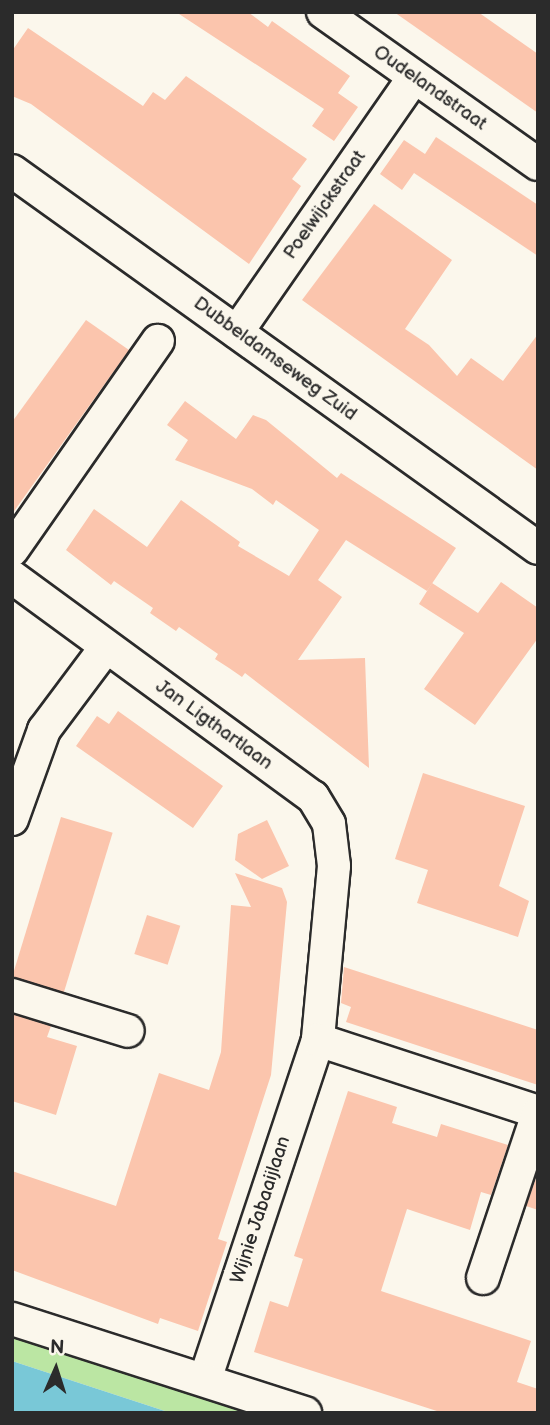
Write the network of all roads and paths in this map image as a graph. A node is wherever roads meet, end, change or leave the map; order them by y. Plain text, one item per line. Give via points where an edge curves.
1 (323, 12) edge
2 (414, 78) junction
3 (538, 164) edge
4 (12, 171) edge
5 (237, 332) junction
6 (158, 341) dead end
7 (538, 548) edge
8 (12, 550) edge
9 (12, 577) edge
10 (106, 647) junction
11 (12, 819) edge
12 (329, 920) joint
13 (12, 995) edge
14 (128, 1031) dead end
15 (318, 1040) junction
16 (538, 1113) edge
17 (483, 1278) dead end
18 (12, 1319) edge
19 (205, 1380) junction
20 (305, 1413) edge

1 - 2 street, Oudelandstraat
2 - 3 street, Oudelandstraat
2 - 5 street, Poelwijckstraat
4 - 5 street, Dubbeldamseweg Zuid
5 - 7 street, Dubbeldamseweg Zuid
6 - 8 street
9 - 10 street, Jan Ligthartlaan
10 - 11 street via 44,730
10 - 12 street, Jan Ligthartlaan via 313,797 324,811 333,848
12 - 15 street, Wijnie Jabaaijlaan
13 - 14 street
15 - 16 street
15 - 19 street, Wijnie Jabaaijlaan
16 - 17 street
18 - 19 street
19 - 20 street

